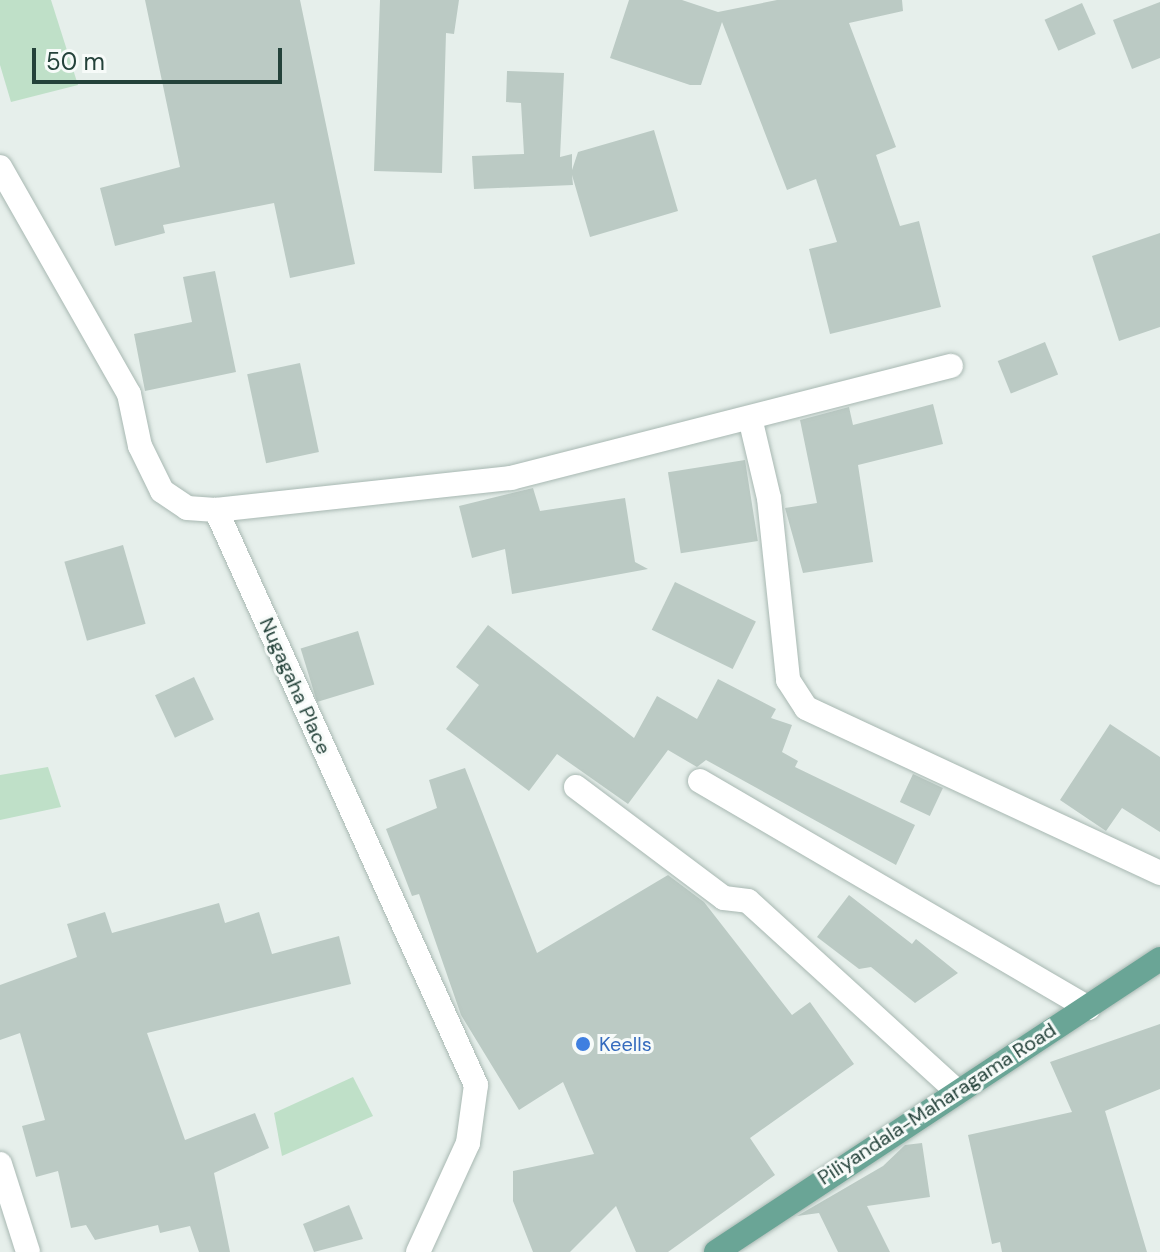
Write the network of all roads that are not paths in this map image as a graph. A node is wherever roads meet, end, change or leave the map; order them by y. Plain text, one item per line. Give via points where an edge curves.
1 (0, 167) edge
2 (951, 366) dead end
3 (751, 422) junction
4 (216, 510) junction
5 (700, 781) dead end
6 (576, 787) dead end
7 (1160, 873) edge
8 (1160, 959) edge
9 (1089, 1008) junction
10 (957, 1091) junction
11 (0, 1164) edge
12 (28, 1252) edge
13 (418, 1252) edge
14 (716, 1252) edge

1 - 4 street via 129,394 140,446 162,491 187,508
2 - 3 street
3 - 4 street via 511,478
3 - 7 street via 769,498 788,680 806,708
4 - 13 street, Nugagaha Place via 476,1085 468,1143
5 - 9 street
6 - 10 street via 724,898 748,901
8 - 9 main road, Piliyandala-Maharagama Road
9 - 10 main road, Piliyandala-Maharagama Road
10 - 14 main road, Piliyandala-Maharagama Road
11 - 12 street

